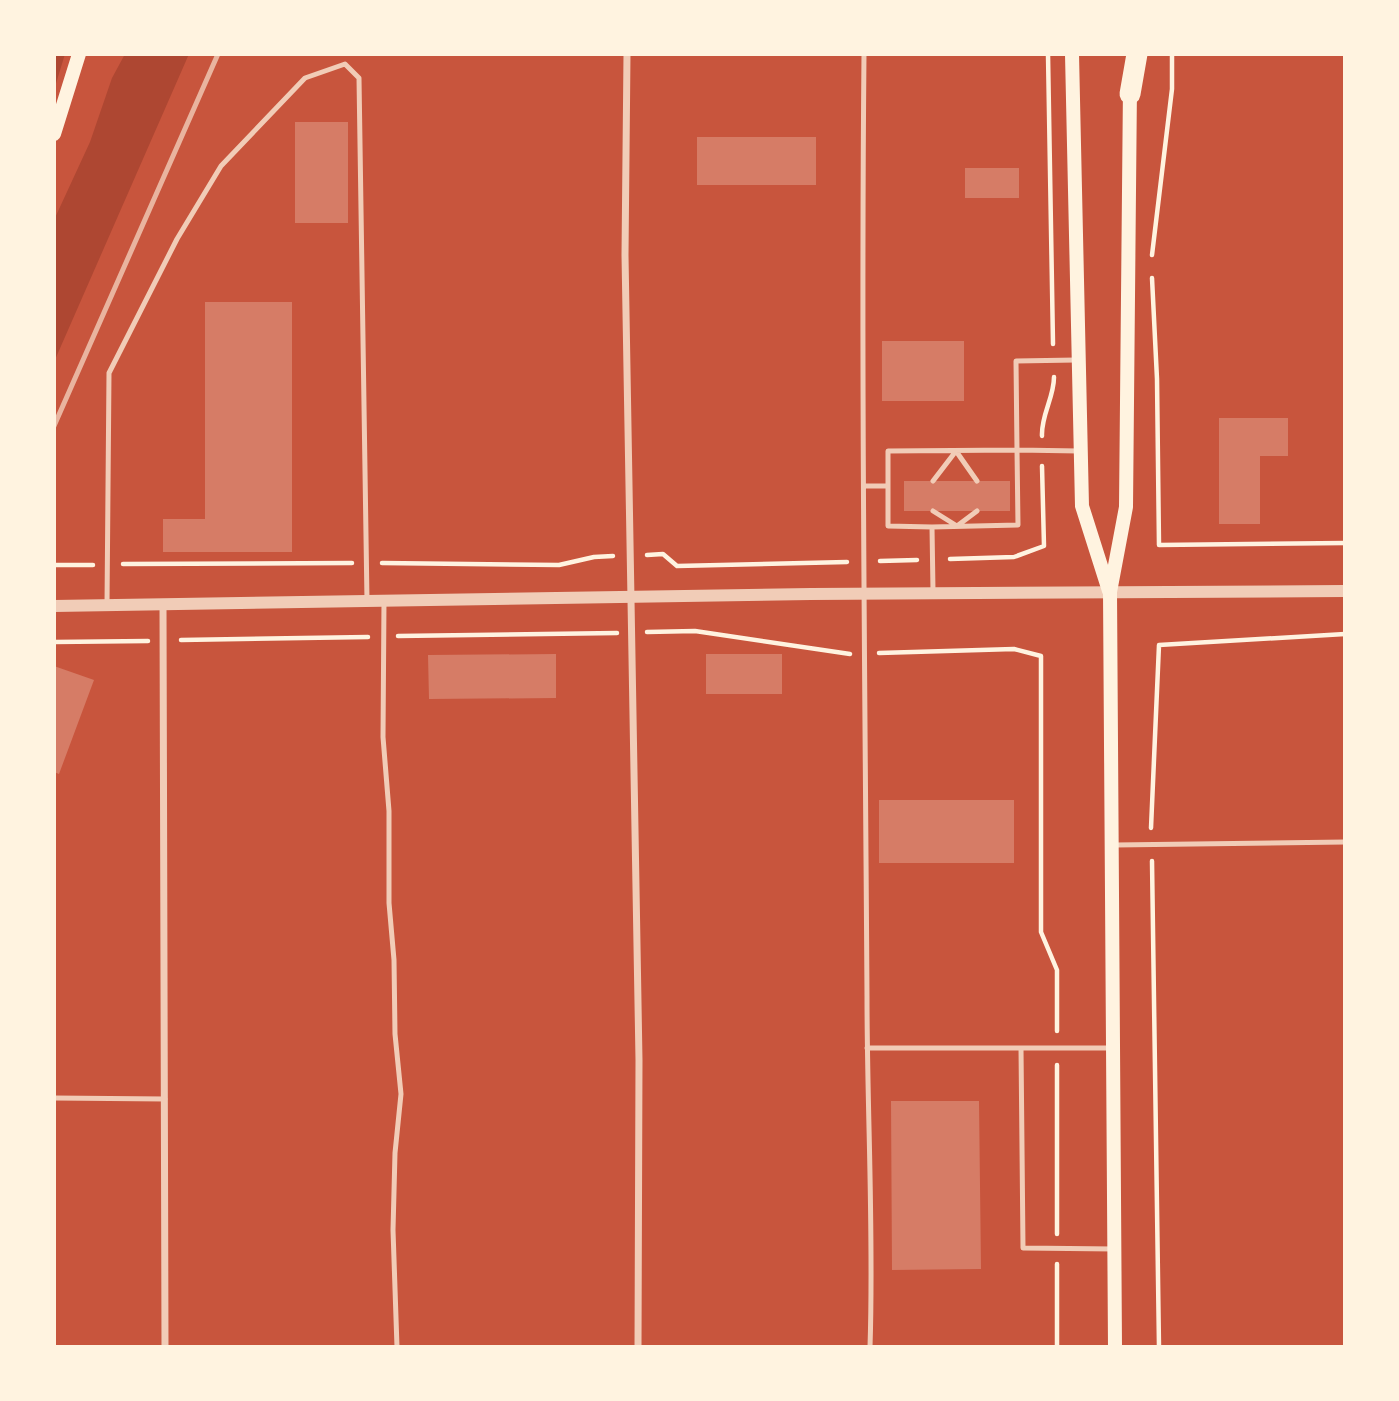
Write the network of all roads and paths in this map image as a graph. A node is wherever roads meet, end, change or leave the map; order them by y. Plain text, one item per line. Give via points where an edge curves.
1 (79, 54) edge
2 (626, 54) edge
3 (864, 54) edge
4 (1048, 54) edge
5 (1072, 54) edge
6 (1130, 54) edge
7 (1138, 54) edge
8 (1172, 54) edge
9 (1130, 94) junction
10 (54, 134) edge
11 (1152, 260) dead end
12 (1152, 273) dead end
13 (1053, 360) junction
14 (1079, 360) junction
15 (1017, 450) junction
16 (1042, 450) junction
17 (956, 451) junction
18 (1081, 451) junction
19 (933, 481) dead end
20 (977, 481) dead end
21 (864, 486) junction
22 (888, 486) junction
23 (933, 511) dead end
24 (976, 511) dead end
25 (957, 526) junction
26 (932, 527) junction
27 (1345, 543) edge
28 (630, 555) junction
29 (933, 559) junction
30 (864, 561) junction
31 (366, 563) junction
32 (54, 565) edge
33 (107, 565) junction
34 (1345, 591) edge
35 (1110, 592) junction
36 (933, 594) junction
37 (864, 595) junction
38 (631, 597) junction
39 (367, 601) junction
40 (384, 601) junction
41 (163, 604) junction
42 (107, 605) junction
43 (54, 606) edge
44 (631, 632) junction
45 (1345, 634) edge
46 (384, 637) junction
47 (163, 640) junction
48 (54, 642) edge
49 (865, 654) junction
50 (1345, 842) edge
51 (1112, 845) junction
52 (1151, 845) junction
53 (867, 1048) junction
54 (1021, 1048) junction
55 (1057, 1048) junction
56 (1113, 1048) junction
57 (54, 1098) edge
58 (165, 1099) junction
59 (1057, 1248) junction
60 (1114, 1249) junction
61 (165, 1347) edge
62 (397, 1347) edge
63 (638, 1347) edge
64 (870, 1347) edge
65 (1057, 1347) edge
66 (1115, 1347) edge
67 (1159, 1347) edge

1 - 10 main road
2 - 28 street
3 - 21 lane
4 - 13 path
5 - 14 main road
6 - 9 main road
7 - 9 highway
8 - 11 path
9 - 35 main road via 1126,507
12 - 27 path via 1159,545
13 - 14 lane
13 - 15 lane via 1016,361
13 - 16 path via 1054,387 1041,421
14 - 18 main road
15 - 16 lane
15 - 17 lane
15 - 25 lane via 1018,525
16 - 18 lane
16 - 29 path via 1044,546 1014,557
17 - 19 lane
17 - 20 lane
17 - 22 lane via 888,451
18 - 35 main road via 1082,506
21 - 22 lane
21 - 30 lane
22 - 26 lane via 888,526
23 - 25 lane
24 - 25 lane
25 - 26 lane
26 - 29 lane
28 - 30 path via 663,554 677,566
28 - 31 path via 559,565
28 - 38 street
29 - 30 path
29 - 36 lane
30 - 37 lane
31 - 33 path
31 - 33 lane via 359,78 345,64 305,78 221,166 177,239 109,373
31 - 39 lane
32 - 33 path
33 - 42 lane
34 - 35 street
35 - 36 street
35 - 51 main road
36 - 37 street
37 - 38 street
37 - 49 lane
38 - 40 street
38 - 44 street
39 - 40 street
39 - 41 street
40 - 46 lane
41 - 42 street
41 - 47 street
42 - 43 street
44 - 46 path
44 - 49 path via 695,631
44 - 63 street via 639,1059
45 - 52 path via 1158,645
46 - 47 path
46 - 62 lane via 389,902 401,1094 393,1217
47 - 48 path
47 - 58 street
49 - 53 lane
49 - 55 path via 1014,649 1041,656 1041,932 1057,970
50 - 52 lane
51 - 52 lane
51 - 56 main road
52 - 67 path
53 - 54 lane
53 - 64 lane
54 - 55 lane
54 - 59 lane via 1023,1248
55 - 56 lane
55 - 59 path
56 - 60 main road
57 - 58 lane
58 - 61 street
59 - 60 lane
59 - 65 path
60 - 66 main road

